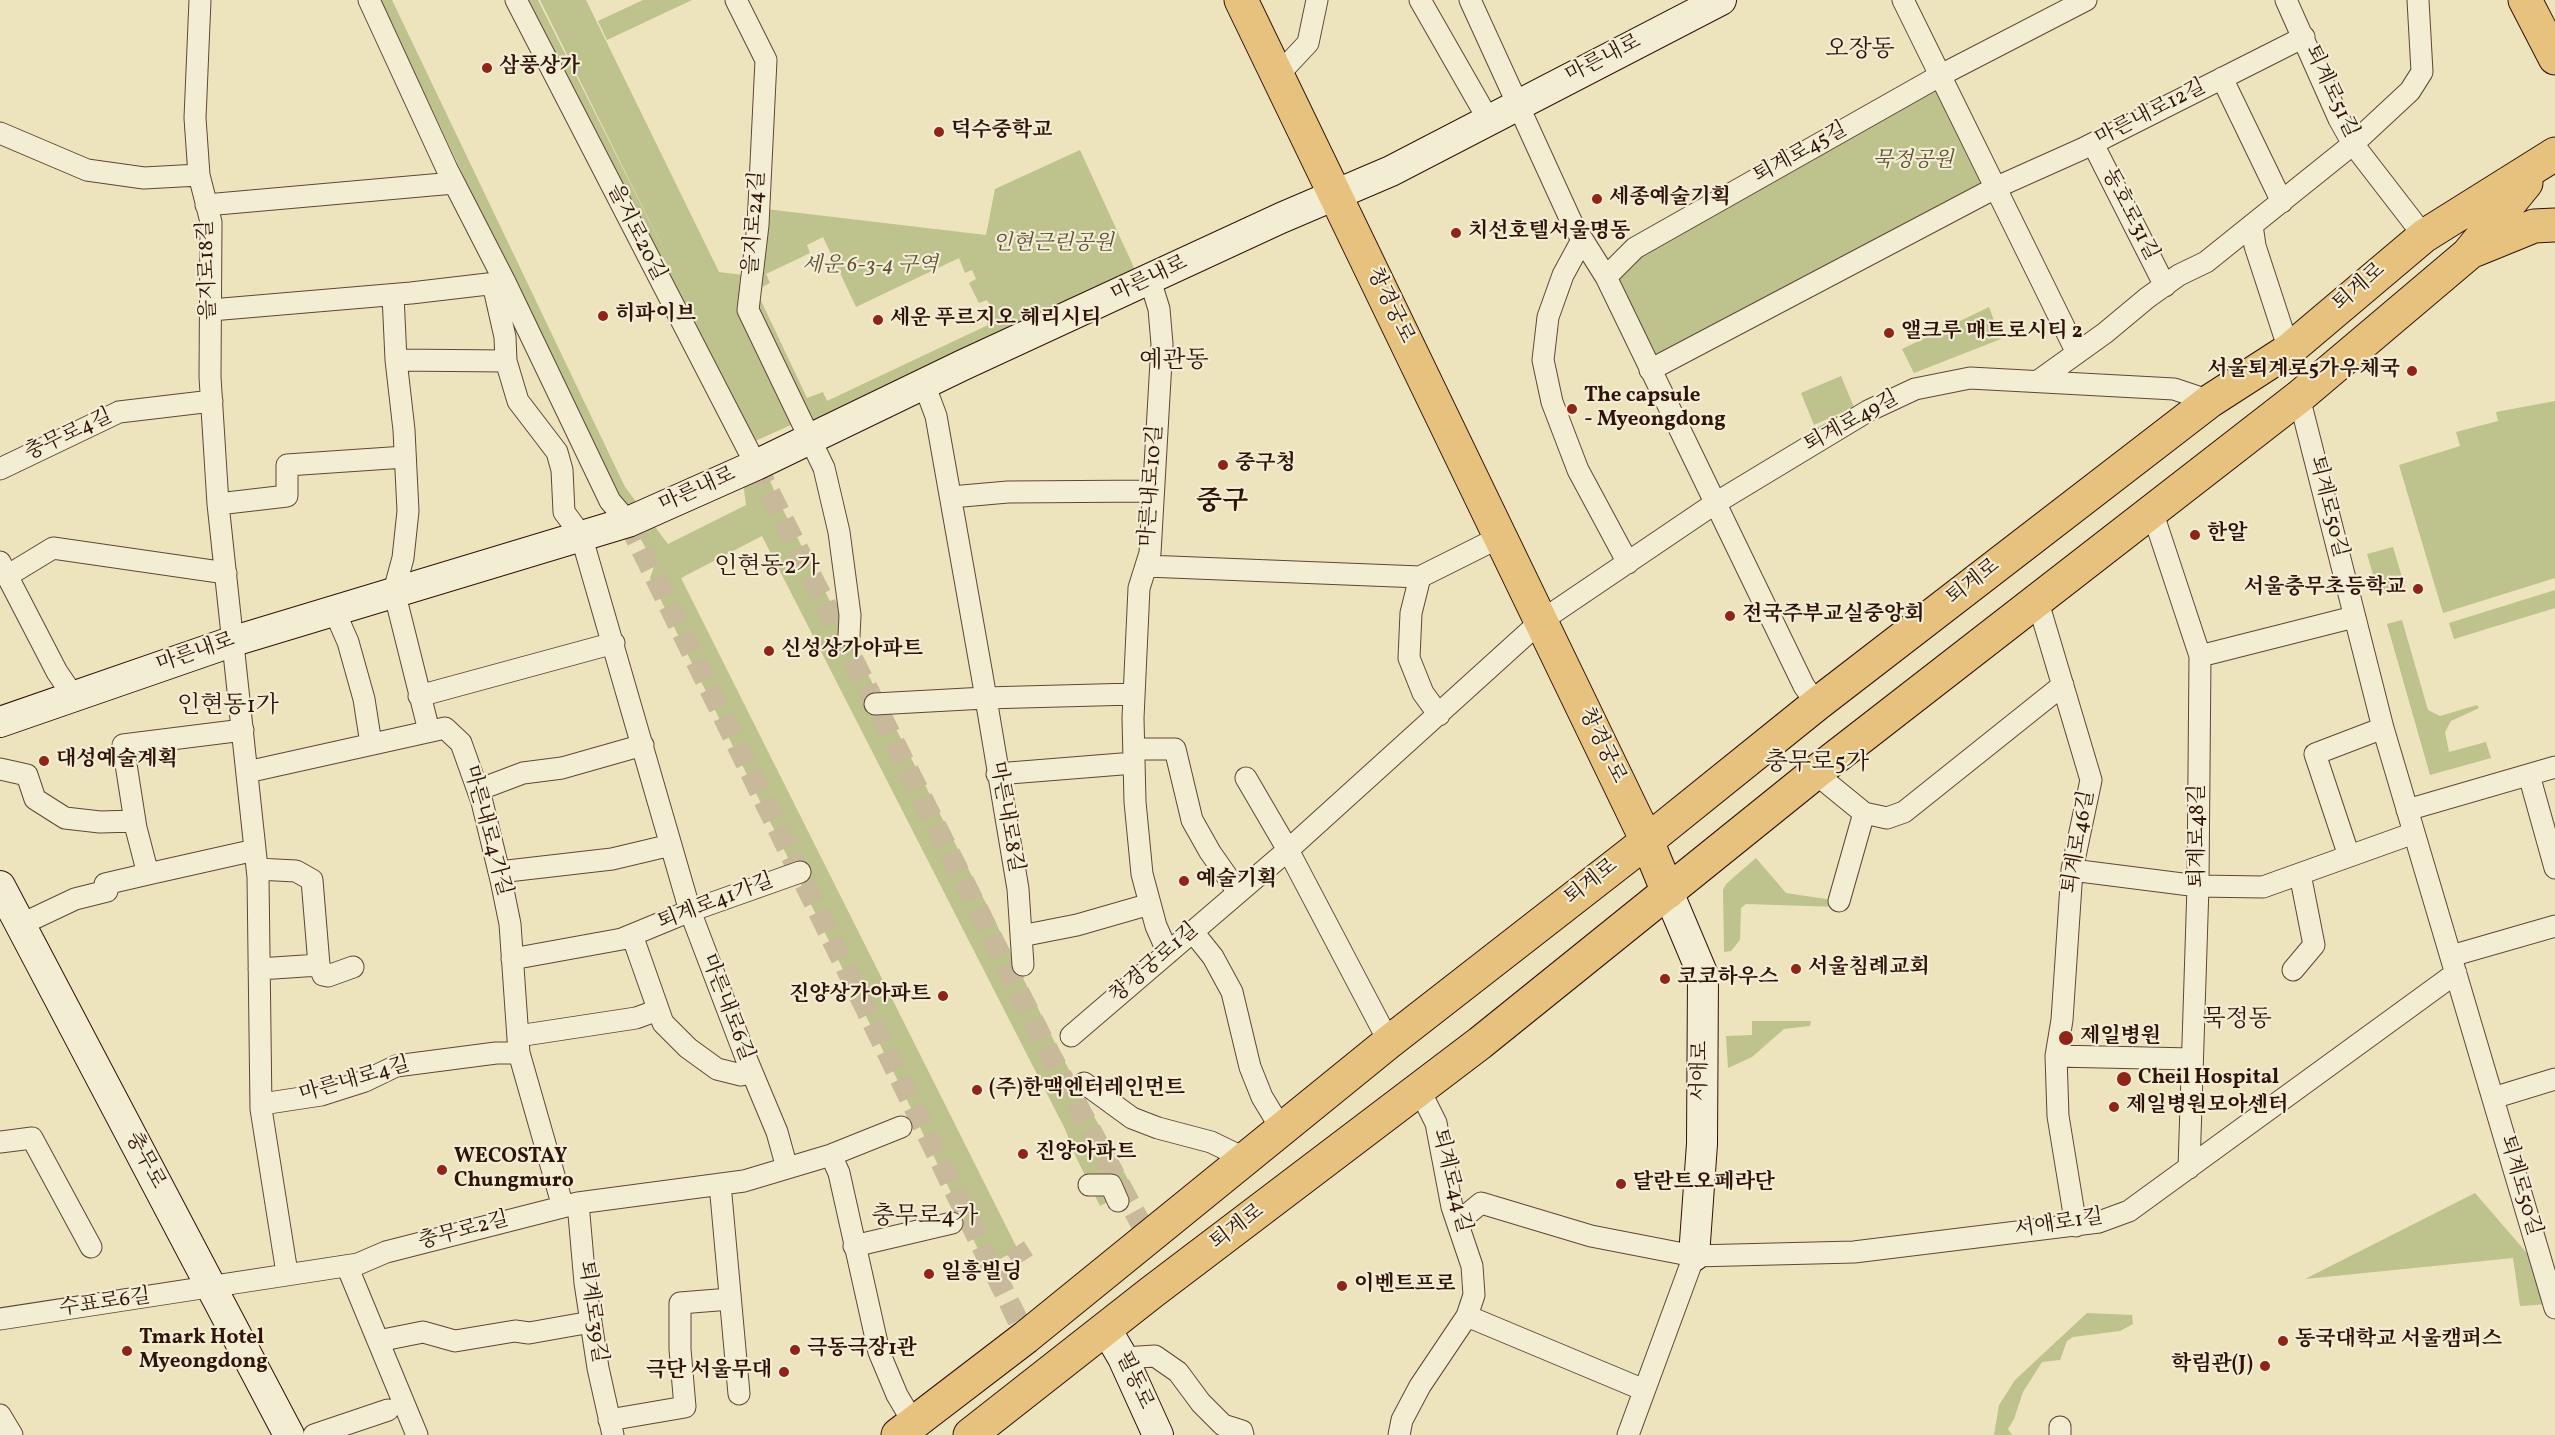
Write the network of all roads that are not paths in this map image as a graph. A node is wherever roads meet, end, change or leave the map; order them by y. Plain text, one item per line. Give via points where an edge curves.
1 (200, 0) edge
2 (369, 0) edge
3 (516, 0) edge
4 (736, 0) edge
5 (1241, 0) edge
6 (1317, 0) edge
7 (1420, 0) edge
8 (1470, 0) edge
9 (1721, 0) edge
10 (1903, 0) edge
11 (2086, 0) edge
12 (2286, 0) edge
13 (2418, 0) edge
14 (2525, 0) edge
15 (2304, 37) junction
16 (2555, 58) edge
17 (1278, 75) junction
18 (1941, 75) junction
19 (2222, 78) junction
20 (1517, 104) junction
21 (1488, 119) junction
22 (0, 133) edge
23 (2093, 144) junction
24 (2353, 144) junction
25 (2549, 158) edge
26 (199, 176) junction
27 (454, 183) junction
28 (1997, 187) junction
29 (1335, 195) junction
30 (2282, 202) junction
31 (206, 205) junction
32 (2252, 225) junction
33 (2555, 225) edge
34 (2424, 236) junction
35 (1582, 240) junction
36 (2468, 254) junction
37 (1606, 278) junction
38 (1150, 280) junction
39 (499, 283) junction
40 (2165, 286) junction
41 (393, 295) junction
42 (211, 310) junction
43 (2289, 350) junction
44 (2077, 354) junction
45 (396, 360) junction
46 (506, 361) junction
47 (1650, 370) junction
48 (2038, 381) junction
49 (924, 384) junction
50 (2299, 397) junction
51 (212, 401) junction
52 (2210, 401) junction
53 (811, 439) junction
54 (405, 457) junction
55 (756, 465) junction
56 (0, 469) edge
57 (1153, 491) junction
58 (951, 497) junction
59 (219, 504) junction
60 (1714, 504) junction
61 (2152, 511) junction
62 (628, 522) junction
63 (581, 535) junction
64 (1500, 537) junction
65 (1628, 563) junction
66 (1146, 566) junction
67 (4, 569) edge
68 (226, 573) junction
69 (1420, 578) junction
70 (394, 591) junction
71 (2037, 599) junction
72 (334, 610) junction
73 (2354, 617) junction
74 (1541, 621) junction
75 (849, 636) dead end
76 (234, 641) junction
77 (614, 643) junction
78 (2200, 656) junction
79 (2063, 685) junction
80 (1134, 694) junction
81 (419, 696) junction
82 (74, 697) junction
83 (985, 698) junction
84 (875, 704) dead end
85 (1817, 704) junction
86 (1439, 715) junction
87 (0, 722) edge
88 (2383, 728) junction
89 (243, 730) junction
90 (429, 731) junction
91 (371, 744) junction
92 (643, 745) junction
93 (1134, 756) junction
94 (2555, 767) edge
95 (0, 769) edge
96 (247, 772) junction
97 (1815, 773) junction
98 (997, 774) junction
99 (2529, 775) junction
100 (1246, 778) dead end
101 (478, 790) junction
102 (2407, 810) junction
103 (1864, 813) junction
104 (135, 821) junction
105 (2414, 832) junction
106 (1647, 841) junction
107 (671, 845) junction
108 (1288, 850) junction
109 (2349, 856) junction
110 (256, 860) junction
111 (2555, 868) edge
112 (2072, 870) junction
113 (499, 872) junction
114 (800, 872) dead end
115 (148, 874) junction
116 (2300, 874) junction
117 (0, 886) edge
118 (2198, 886) junction
119 (1238, 892) junction
120 (1668, 892) junction
121 (1839, 901) dead end
122 (1150, 904) junction
123 (690, 911) junction
124 (20, 925) junction
125 (2555, 926) edge
126 (1193, 932) junction
127 (632, 935) junction
128 (1021, 936) junction
129 (1168, 953) junction
130 (512, 959) junction
131 (319, 965) junction
132 (1023, 965) dead end
133 (2453, 965) junction
134 (353, 968) dead end
135 (259, 969) junction
136 (2293, 970) dead end
137 (658, 1010) junction
138 (1071, 1036) dead end
139 (1389, 1042) junction
140 (519, 1045) junction
141 (2056, 1056) junction
142 (2192, 1059) junction
143 (752, 1073) junction
144 (2555, 1079) edge
145 (1084, 1083) dead end
146 (1416, 1092) junction
147 (2493, 1098) junction
148 (262, 1104) junction
149 (901, 1127) dead end
150 (1282, 1130) junction
151 (0, 1143) edge
152 (831, 1155) junction
153 (1246, 1159) junction
154 (787, 1168) junction
155 (2189, 1168) junction
156 (720, 1184) junction
157 (1089, 1185) dead end
158 (1118, 1201) dead end
159 (571, 1205) junction
160 (1458, 1222) junction
161 (952, 1223) dead end
162 (2076, 1226) junction
163 (854, 1246) junction
164 (91, 1247) dead end
165 (1694, 1256) junction
166 (347, 1266) junction
167 (287, 1273) junction
168 (210, 1288) junction
169 (730, 1299) junction
170 (2555, 1308) edge
171 (1467, 1316) junction
172 (0, 1319) edge
173 (591, 1322) junction
174 (1106, 1329) junction
175 (378, 1341) junction
176 (1123, 1358) junction
177 (1644, 1390) junction
178 (739, 1394) dead end
179 (388, 1410) dead end
180 (0, 1415) edge
181 (611, 1427) edge
182 (905, 1429) edge
183 (12, 1435) edge
184 (289, 1435) edge
185 (314, 1435) edge
186 (417, 1435) edge
187 (970, 1435) edge
188 (1158, 1435) edge
189 (1243, 1435) edge
190 (1399, 1435) edge
191 (1628, 1435) edge

1 - 26 street, 을지로18길 via 195,118
2 - 27 street
3 - 55 street, 을지로20길
4 - 53 street, 을지로24길 via 766,60 758,225 748,310
5 - 17 main road, 창경궁로
6 - 17 street via 1308,43
7 - 21 street
8 - 20 street
9 - 20 main road, 마른내로
10 - 18 street
11 - 18 street
12 - 15 street, 퇴계로51길
13 - 24 street, 동호로31길 via 2422,72 2410,91
14 - 16 main road
15 - 19 street, 마른내로12길
15 - 24 street, 퇴계로51길
17 - 29 main road, 창경궁로
18 - 28 street
18 - 37 street, 퇴계로45길 via 1635,248
19 - 23 street, 마른내로12길
19 - 30 street
20 - 21 main road, 마른내로
20 - 35 street
21 - 29 main road, 마른내로
22 - 26 street via 87,170 144,178
23 - 28 street, 마른내로12길
23 - 40 street, 동호로31길
24 - 30 street, 동호로31길
24 - 34 street, 퇴계로51길
25 - 34 main road, 퇴계로
25 - 36 main road, 퇴계로
26 - 31 street, 을지로18길
27 - 31 street
27 - 39 street
28 - 44 street
28 - 47 street
29 - 38 main road, 마른내로
29 - 64 main road, 창경궁로
30 - 32 street, 동호로31길
31 - 42 street, 을지로18길 via 211,222
32 - 40 street, 동호로31길 via 2206,262
32 - 43 street via 2255,246
33 - 36 main road via 2534,226
34 - 43 main road, 퇴계로
35 - 37 street
35 - 65 street via 1563,274 1548,316 1543,360 1552,402 1578,470
36 - 50 main road, 퇴계로
37 - 47 street
38 - 49 main road, 마른내로
38 - 57 street, 마른내로10길 via 1160,309 1162,344
39 - 41 street
39 - 46 street
39 - 62 street via 610,501
40 - 44 street, 동호로31길
41 - 42 street
41 - 45 street
42 - 51 street, 을지로18길
43 - 52 main road, 퇴계로
44 - 48 street, 동호로31길
45 - 46 street
45 - 54 street
46 - 63 street via 518,402 557,452 564,512
47 - 60 street
48 - 52 street, 퇴계로49길 via 2174,389
48 - 60 street, 퇴계로49길 via 1970,378 1915,389 1868,411
49 - 53 main road, 마른내로
49 - 58 street, 마른내로8길 via 936,416
50 - 61 main road, 퇴계로
50 - 73 street, 퇴계로50길
51 - 56 street, 충무로4길 via 119,412
51 - 59 street, 을지로18길
52 - 85 main road, 퇴계로
53 - 55 main road, 마른내로
53 - 75 street via 824,468 839,532 850,615
54 - 59 street via 287,465 287,496
54 - 70 street via 408,511 403,558
55 - 62 main road, 마른내로
57 - 58 street via 1008,492
57 - 66 street, 마른내로10길
58 - 83 street, 마른내로8길
59 - 68 street, 을지로18길
60 - 65 street, 퇴계로49길
60 - 85 street via 1804,686
61 - 71 main road, 퇴계로
61 - 78 street, 퇴계로48길
62 - 63 main road, 마른내로
63 - 70 main road, 마른내로
63 - 77 street, 마른내로6길
64 - 69 street
64 - 74 main road, 창경궁로
65 - 74 street, 퇴계로49길
66 - 69 street
66 - 80 street, 마른내로10길 via 1139,588
67 - 68 street via 52,548
67 - 82 street
68 - 76 street, 을지로18길
69 - 86 street via 1411,613 1408,658 1423,693
70 - 72 main road, 마른내로
70 - 81 street via 413,657
71 - 79 street, 퇴계로46길
71 - 97 main road, 퇴계로
72 - 76 main road, 마른내로
72 - 91 street via 348,642 364,699
73 - 78 street
73 - 88 street, 퇴계로50길
74 - 86 street, 창경궁로1길
74 - 106 main road, 창경궁로
76 - 82 main road, 마른내로
76 - 89 street
77 - 81 street
77 - 92 street, 마른내로6길
78 - 118 street, 퇴계로48길
79 - 103 street via 1904,812 1887,818
79 - 112 street, 퇴계로46길 via 2091,780
80 - 83 street
80 - 93 street, 마른내로10길
81 - 90 street
82 - 87 main road, 마른내로
83 - 84 street
83 - 98 street, 마른내로8길
85 - 106 main road, 퇴계로
86 - 108 street, 창경궁로1길
88 - 102 street, 퇴계로50길
88 - 109 street via 2315,754
89 - 96 street
89 - 104 street via 123,745
90 - 91 street, 마른내로4가길
90 - 101 street, 마른내로4가길 via 445,728 460,743
91 - 96 street, 마른내로4가길
92 - 101 street via 562,768 523,773
92 - 107 street, 마른내로6길
93 - 98 street
93 - 119 street via 1175,749 1192,820
93 - 122 street, 마른내로10길 via 1142,874
94 - 99 street
95 - 104 street via 27,776 35,799 64,818
96 - 110 street
97 - 103 street
97 - 120 main road, 퇴계로
98 - 128 street, 마른내로8길 via 1018,890
99 - 102 street
99 - 111 street
100 - 108 street
101 - 113 street, 마른내로4가길
102 - 105 street, 퇴계로50길
103 - 121 street
104 - 115 street
105 - 109 street
105 - 133 street, 퇴계로50길
106 - 120 main road, 창경궁로
106 - 139 main road, 퇴계로
107 - 113 street via 612,859
107 - 123 street, 마른내로6길
108 - 119 street, 창경궁로1길
108 - 139 street
109 - 116 street
110 - 115 street
110 - 131 street via 296,871 312,880
110 - 135 street
112 - 118 street
112 - 141 street, 퇴계로46길
113 - 130 street, 마른내로4가길 via 510,924
114 - 123 street, 퇴계로41가길
115 - 124 street via 105,884 107,891 75,900
116 - 118 street via 2263,887
116 - 136 street via 2314,945
117 - 124 main road, 충무로
118 - 142 street, 퇴계로48길
119 - 126 street, 창경궁로1길
120 - 146 main road, 퇴계로
120 - 165 main road, 서애로 via 1703,975 1702,1144
122 - 128 street via 1077,926
122 - 129 street, 마른내로10길
123 - 127 street, 퇴계로41가길
123 - 143 street, 마른내로6길
124 - 168 main road, 충무로
125 - 133 street
126 - 129 street, 창경궁로1길
126 - 150 street via 1213,957 1232,992 1250,1067
127 - 130 street, 퇴계로41가길
127 - 137 street, 퇴계로41가길
128 - 132 street, 마른내로8길
129 - 138 street, 창경궁로1길
130 - 140 street, 마른내로4가길
131 - 134 street via 323,975 328,976
131 - 135 street
133 - 147 street, 퇴계로50길
133 - 155 street, 서애로1길
135 - 148 street
137 - 140 street
137 - 143 street, 퇴계로41가길 via 663,1023 717,1069 741,1075
139 - 150 main road, 퇴계로
140 - 148 street, 마른내로4길 via 495,1053 396,1066 321,1095
140 - 159 street, 마른내로4가길
141 - 142 street
141 - 162 street, 퇴계로46길 via 2058,1116
142 - 155 street, 퇴계로48길
143 - 154 street, 마른내로6길 via 777,1132
144 - 147 street
145 - 153 street via 1132,1118 1211,1142
146 - 160 street, 퇴계로44길 via 1436,1123
146 - 174 main road, 퇴계로
147 - 170 street, 퇴계로50길
148 - 167 street
149 - 152 street, 충무로2길
150 - 153 main road, 퇴계로
151 - 164 street via 32,1138
152 - 154 street, 충무로2길
152 - 163 street, 퇴계로 via 839,1173
153 - 182 main road, 퇴계로
154 - 156 street, 충무로2길
155 - 162 street, 서애로1길 via 2129,1211
156 - 159 street, 충무로2길
156 - 169 street
157 - 158 street via 1111,1185
159 - 166 street, 충무로2길 via 470,1229
159 - 173 street, 퇴계로39길
160 - 165 street via 1481,1203 1591,1236
160 - 171 street, 퇴계로44길 via 1472,1266 1474,1295
161 - 163 street
162 - 165 street, 서애로1길 via 1854,1252
163 - 182 street, 퇴계로 via 879,1352 897,1395
165 - 177 street, 서애로
166 - 167 street, 충무로2길
166 - 175 street
167 - 168 street, 충무로2길
168 - 172 street, 수표로6길
168 - 184 main road, 충무로
169 - 178 street
169 - 181 street, 퇴계로39길 via 680,1303 685,1407
171 - 177 street
171 - 190 street, 퇴계로44길 via 1420,1386 1402,1420
173 - 175 street via 529,1334 515,1331 455,1341 423,1332
173 - 181 street, 퇴계로39길
174 - 176 main road, 필동로
174 - 187 main road, 퇴계로
175 - 186 street
176 - 188 main road, 필동로
176 - 189 street via 1155,1356 1178,1372 1223,1425 1242,1431
177 - 191 street, 서애로
179 - 185 street
180 - 183 street

